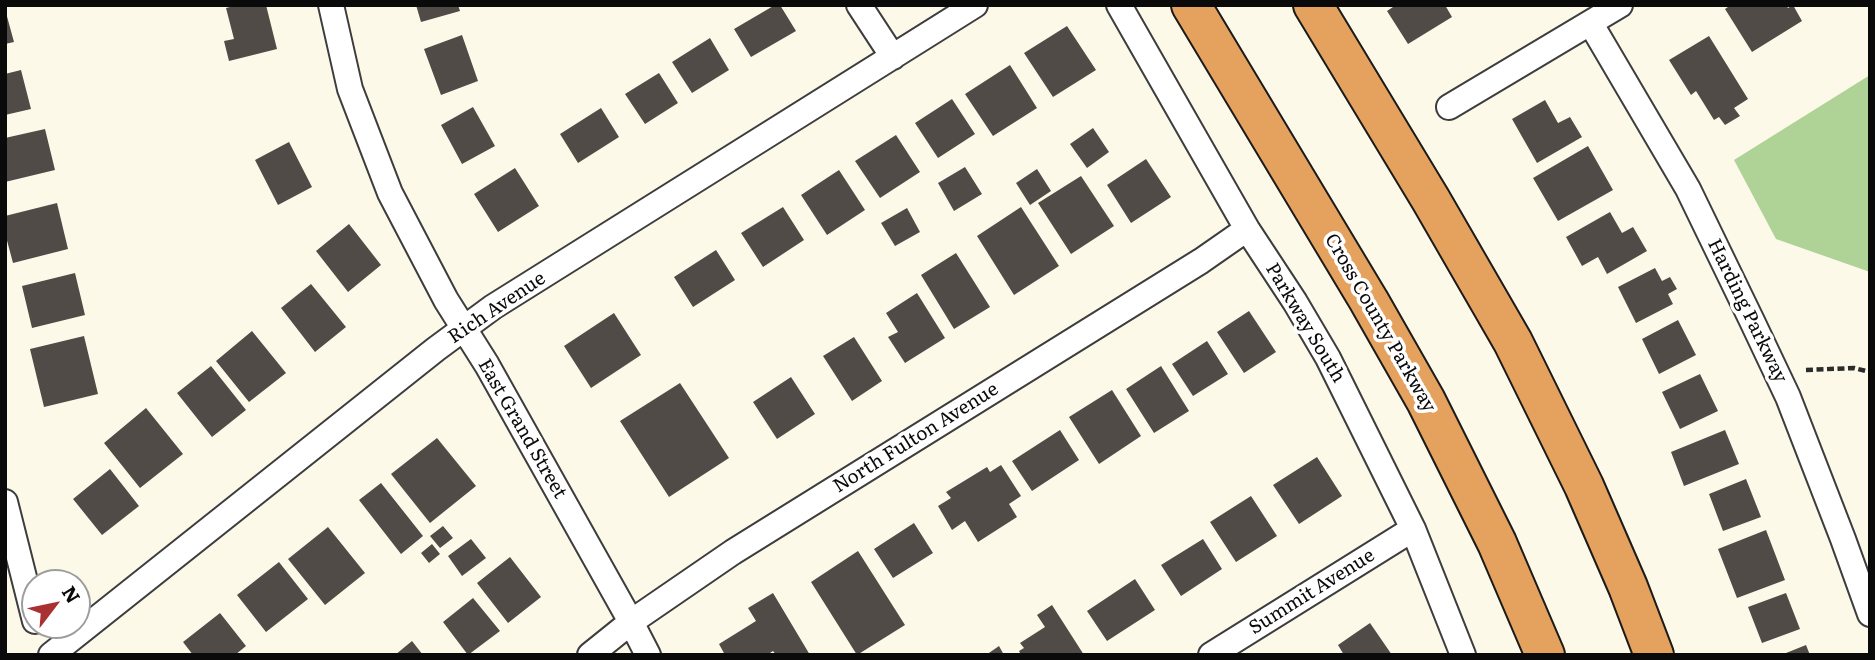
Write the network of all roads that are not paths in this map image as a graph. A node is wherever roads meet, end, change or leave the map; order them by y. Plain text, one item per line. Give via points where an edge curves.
1 (331, 5) edge
2 (859, 5) edge
3 (975, 5) edge
4 (1119, 5) edge
5 (1191, 5) edge
6 (1313, 5) edge
7 (1620, 5) edge
8 (1591, 24) junction
9 (893, 57) junction
10 (1449, 107) dead end
11 (1247, 229) junction
12 (463, 329) junction
13 (5, 502) edge
14 (1413, 529) junction
15 (22, 569) edge
16 (1870, 614) edge
17 (631, 622) junction
18 (51, 655) edge
19 (590, 655) edge
20 (648, 655) edge
21 (1211, 655) edge
22 (1463, 655) edge
23 (1545, 655) edge
24 (1654, 655) edge

1 - 12 street, East Grand Street via 350,89 390,193
2 - 9 street
3 - 9 street, Rich Avenue
4 - 11 street, Parkway South
5 - 23 highway, Cross County Parkway via 1426,401 1492,532
6 - 24 highway via 1513,342 1584,486
7 - 8 street
8 - 10 street
8 - 16 street, Harding Parkway via 1688,189 1788,397
9 - 12 street, Rich Avenue
11 - 14 street, Parkway South via 1328,358
11 - 17 street, North Fulton Avenue via 733,552
12 - 17 street, East Grand Street
12 - 18 street, Rich Avenue
13 - 15 street
14 - 21 street, Summit Avenue
14 - 22 street, Parkway South
17 - 19 street, North Fulton Avenue
17 - 20 street, East Grand Street

